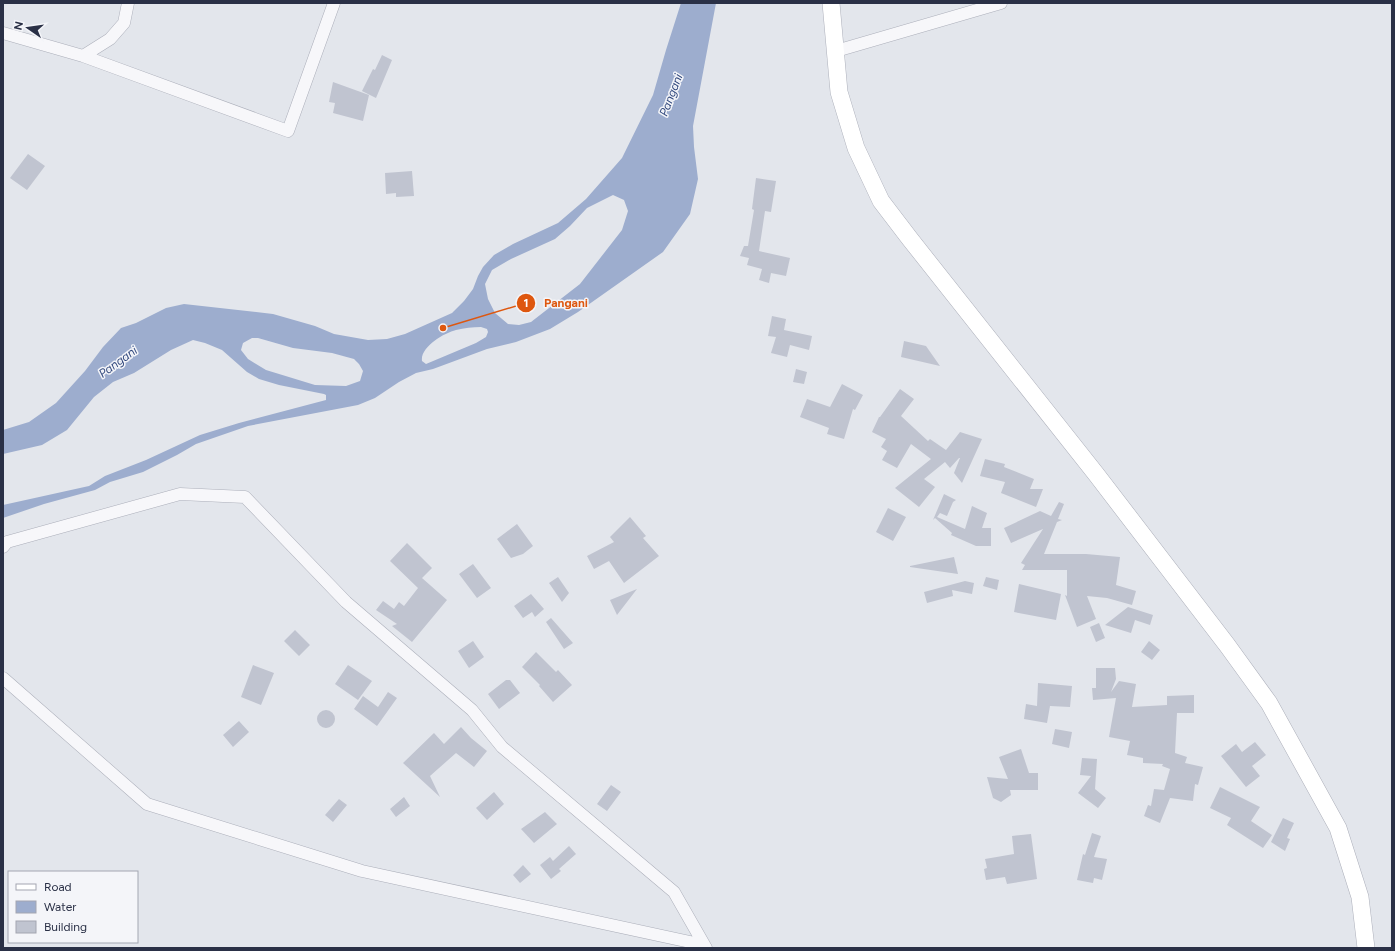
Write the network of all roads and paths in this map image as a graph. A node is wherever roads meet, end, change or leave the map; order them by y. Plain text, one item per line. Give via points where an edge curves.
1 (128, 3) edge
2 (334, 3) edge
3 (831, 3) edge
4 (1001, 3) edge
5 (4, 35) edge
6 (836, 51) junction
7 (84, 56) junction
8 (3, 547) edge
9 (3, 678) edge
10 (705, 946) edge
11 (1366, 948) edge

1 - 7 street via 124,22 110,39
2 - 7 street via 288,131
3 - 6 main road
4 - 6 street
5 - 7 street
6 - 11 main road via 839,92 856,148 882,201 1096,474 1222,638 1269,704 1338,828 1360,897
8 - 10 street via 7,542 180,494 245,497 346,602 472,710 502,747 674,892
9 - 10 street via 147,804 362,871

